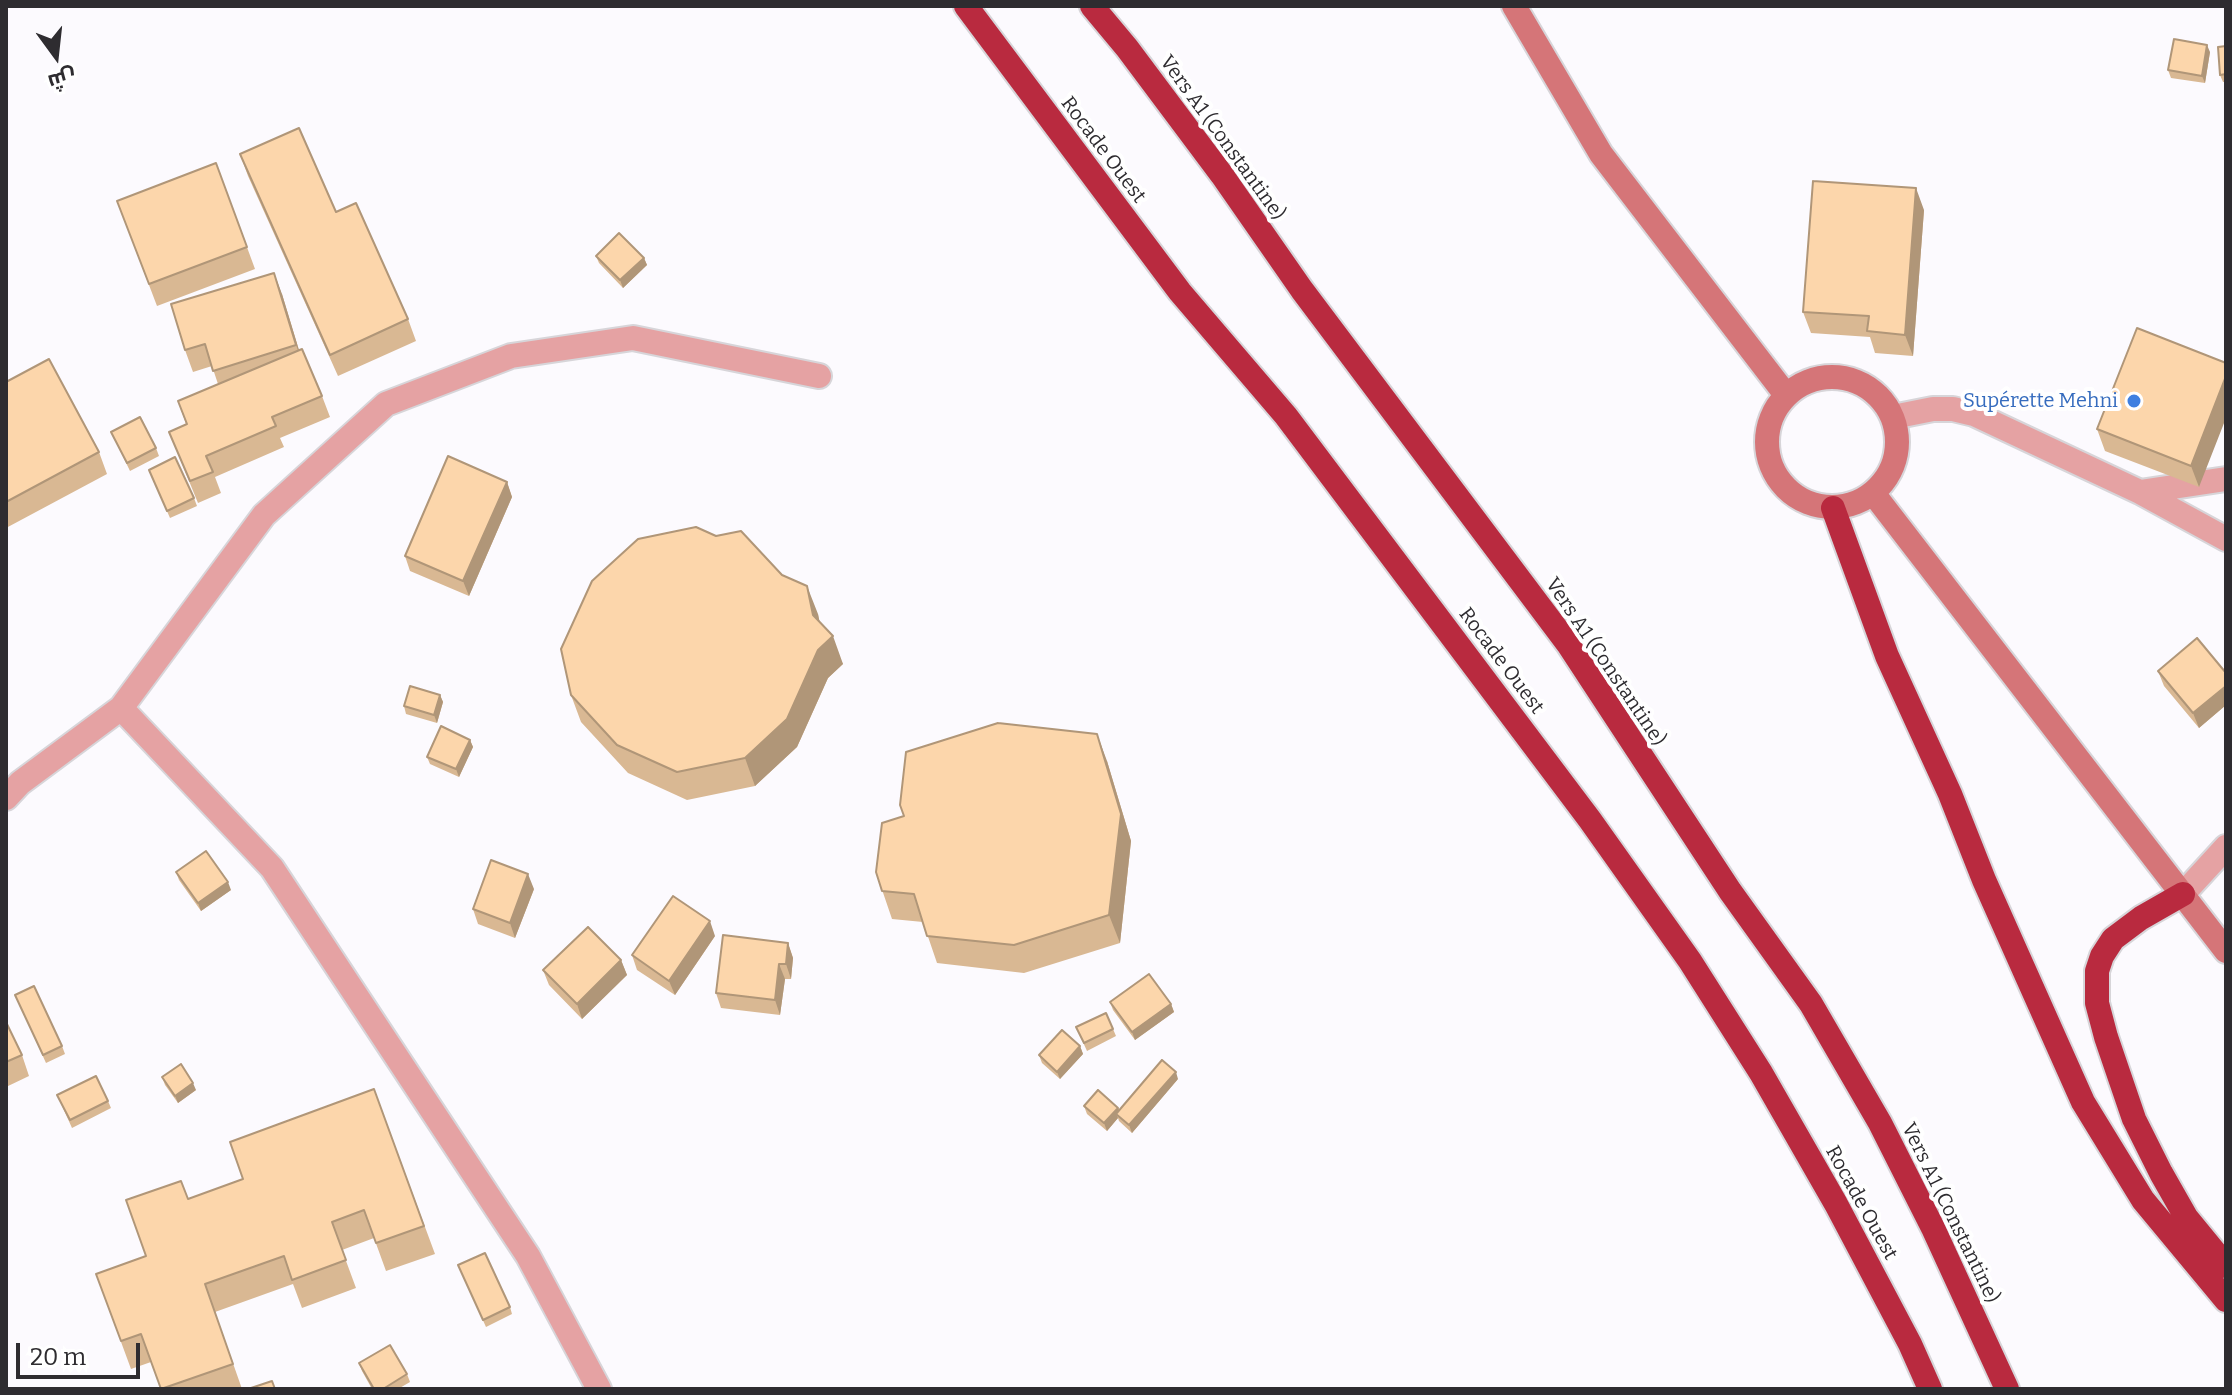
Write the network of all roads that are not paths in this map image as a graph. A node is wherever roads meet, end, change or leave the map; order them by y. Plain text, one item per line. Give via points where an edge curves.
1 (966, 6) edge
2 (1092, 6) edge
3 (1514, 6) edge
4 (819, 376) dead end
5 (1786, 395) junction
6 (1893, 417) junction
7 (2226, 479) edge
8 (2140, 492) junction
9 (1873, 493) junction
10 (1833, 508) junction
11 (2226, 539) edge
12 (121, 708) junction
13 (6, 798) edge
14 (2226, 847) edge
15 (2183, 894) junction
16 (2226, 951) edge
17 (2083, 1102) junction
18 (2161, 1173) junction
19 (2226, 1266) edge
20 (2226, 1300) edge
21 (599, 1389) edge
22 (1930, 1389) edge
23 (2007, 1389) edge

1 - 22 highway, Rocade Ouest via 1180,292 1286,416 1690,961 1836,1204
2 - 23 highway, Vers A1 (Constantine) via 1568,644 1811,1004 1880,1123
3 - 5 main road via 1601,154
4 - 12 street via 633,338 511,356 386,404 264,515
5 - 6 main road via 1824,377 1845,379 1865,386
5 - 10 main road via 1773,414 1767,457 1791,494
6 - 8 street via 1933,409 1974,414
6 - 9 main road via 1896,458
7 - 8 street
8 - 11 street
9 - 10 main road
9 - 15 main road
10 - 17 highway via 1887,656
12 - 13 street
12 - 21 street via 272,868 528,1256
14 - 15 street
15 - 16 main road
15 - 18 highway via 2113,939 2097,971 2097,1003 2106,1037 2134,1119
17 - 18 highway
17 - 20 highway via 2143,1200
18 - 19 highway via 2186,1217

